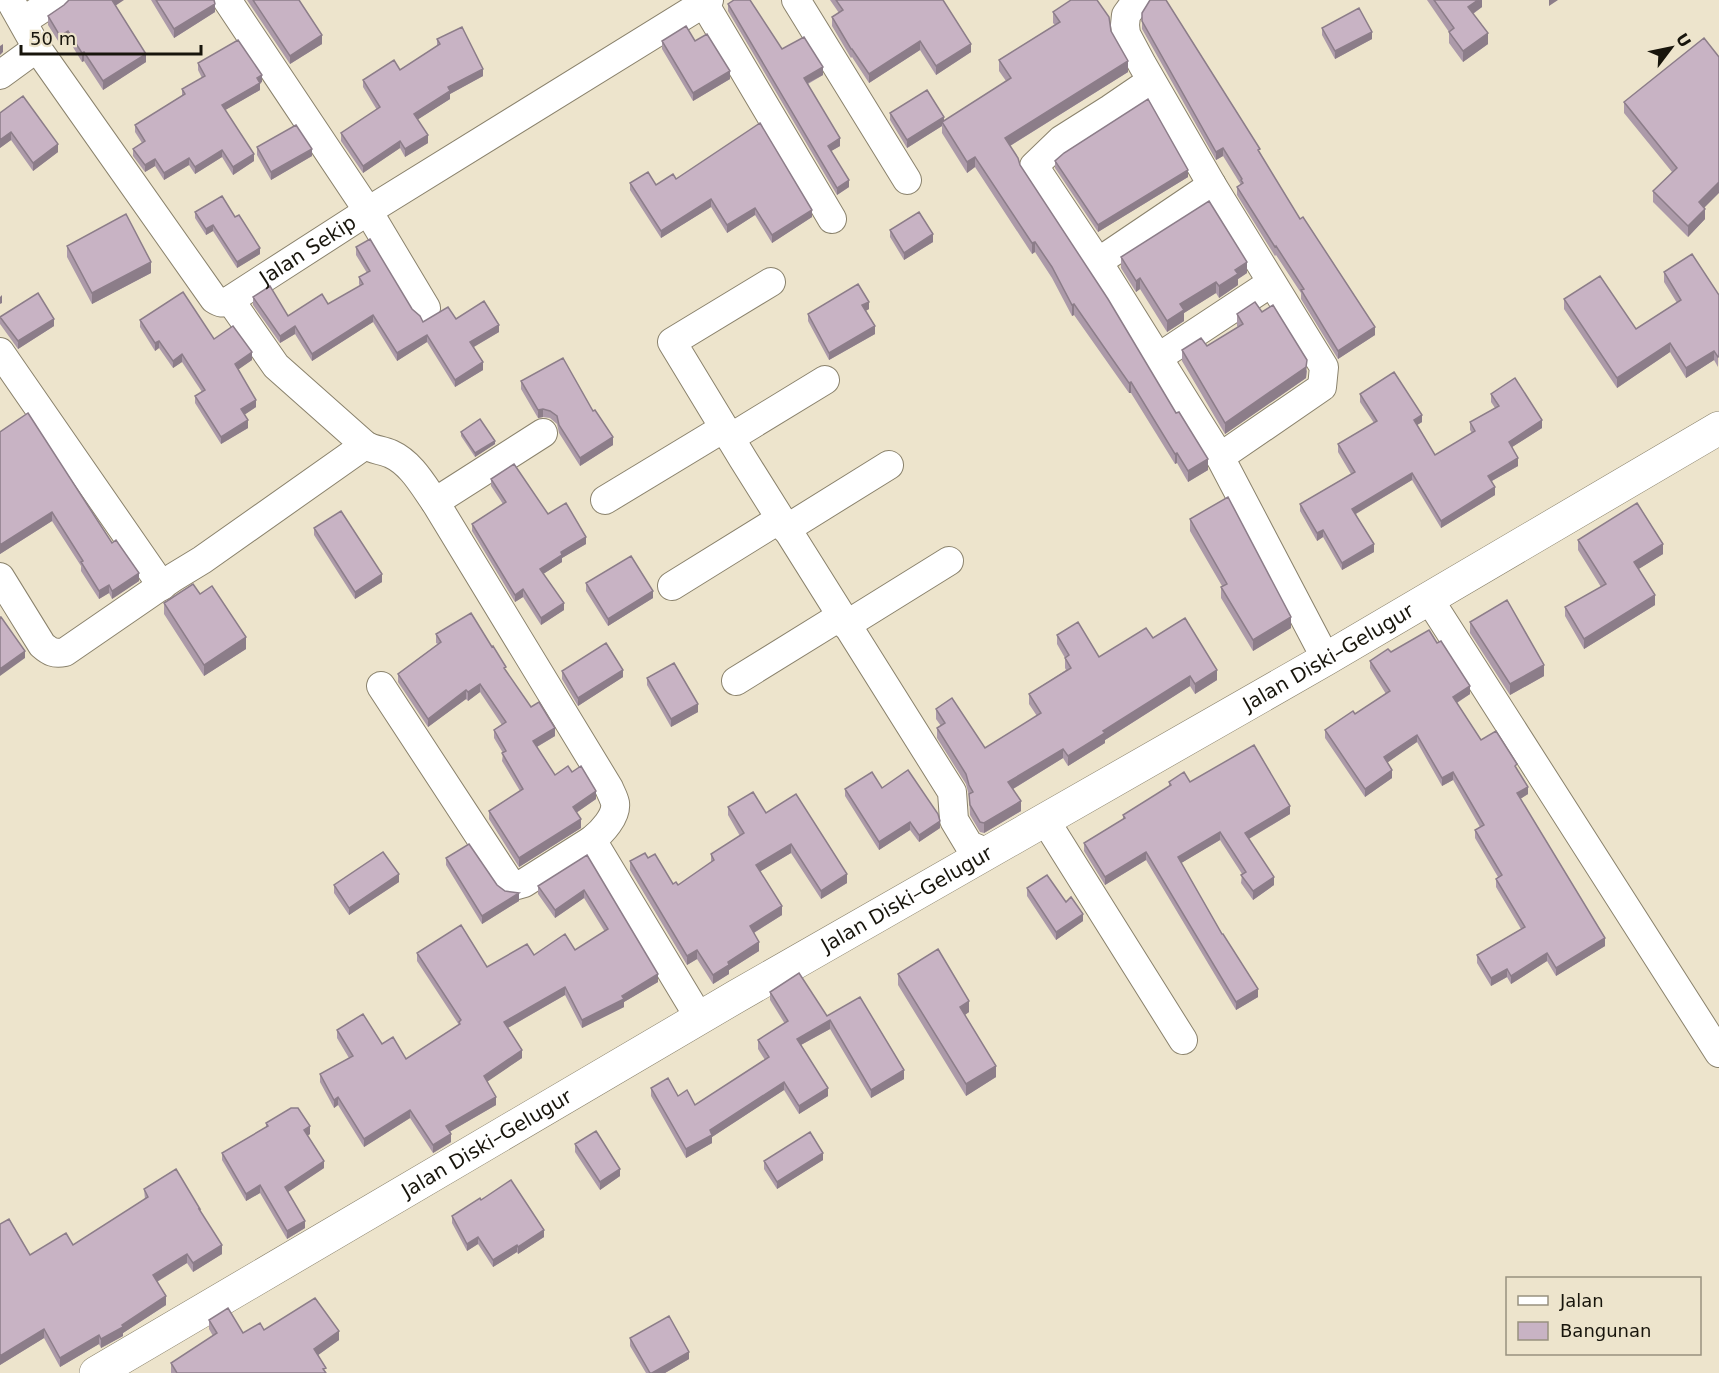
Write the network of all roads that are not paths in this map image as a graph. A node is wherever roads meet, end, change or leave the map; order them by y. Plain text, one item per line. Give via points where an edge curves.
1 (55, 0) edge
2 (227, 0) edge
3 (796, 0) edge
4 (1137, 0) edge
5 (707, 2) edge
6 (16, 11) edge
7 (37, 48) junction
8 (0, 75) edge
9 (1151, 81) junction
10 (907, 180) dead end
11 (1212, 185) junction
12 (368, 212) junction
13 (832, 219) dead end
14 (1098, 262) junction
15 (771, 282) dead end
16 (1271, 283) junction
17 (230, 300) junction
18 (426, 308) dead end
19 (0, 352) edge
20 (1159, 357) junction
21 (825, 380) dead end
22 (1719, 428) edge
23 (543, 433) dead end
24 (727, 433) junction
25 (365, 445) junction
26 (1220, 457) junction
27 (889, 465) dead end
28 (606, 500) dead end
29 (435, 502) junction
30 (783, 524) junction
31 (948, 561) dead end
32 (0, 577) edge
33 (162, 586) junction
34 (672, 586) dead end
35 (1429, 599) junction
36 (843, 620) junction
37 (1326, 658) junction
38 (736, 681) dead end
39 (381, 686) dead end
40 (1045, 819) junction
41 (592, 840) junction
42 (988, 853) junction
43 (700, 1019) junction
44 (1183, 1040) dead end
45 (1719, 1053) edge
46 (96, 1373) edge

1 - 6 street
2 - 12 street
3 - 10 street
4 - 9 street via 1126,15 1126,34
5 - 12 street, Jalan Sekip
5 - 13 street
6 - 7 street
7 - 8 street
7 - 17 street via 214,299 219,303
9 - 11 street
9 - 14 street via 1061,140 1035,166
11 - 14 street
11 - 16 street
12 - 17 street, Jalan Sekip
12 - 18 street
14 - 20 street
15 - 24 street via 672,342
16 - 20 street
16 - 26 street via 1322,363 1322,387
17 - 25 street via 276,366
19 - 33 street
20 - 26 street
21 - 24 street
22 - 35 main road, Jalan Diski–Gelugur
23 - 29 street
24 - 28 street
24 - 30 street
25 - 29 street via 401,460
25 - 33 street
26 - 37 street
27 - 30 street
29 - 41 street via 609,788 615,803 613,814
30 - 34 street
30 - 36 street
31 - 36 street
32 - 33 street via 42,645 58,653
35 - 37 main road, Jalan Diski–Gelugur
35 - 45 street
36 - 38 street
36 - 42 street via 952,792 954,820 969,845
37 - 40 main road, Jalan Diski–Gelugur
39 - 41 street via 510,883 524,883
40 - 42 main road, Jalan Diski–Gelugur
40 - 44 street
41 - 43 street
42 - 43 main road, Jalan Diski–Gelugur
43 - 46 main road, Jalan Diski–Gelugur

